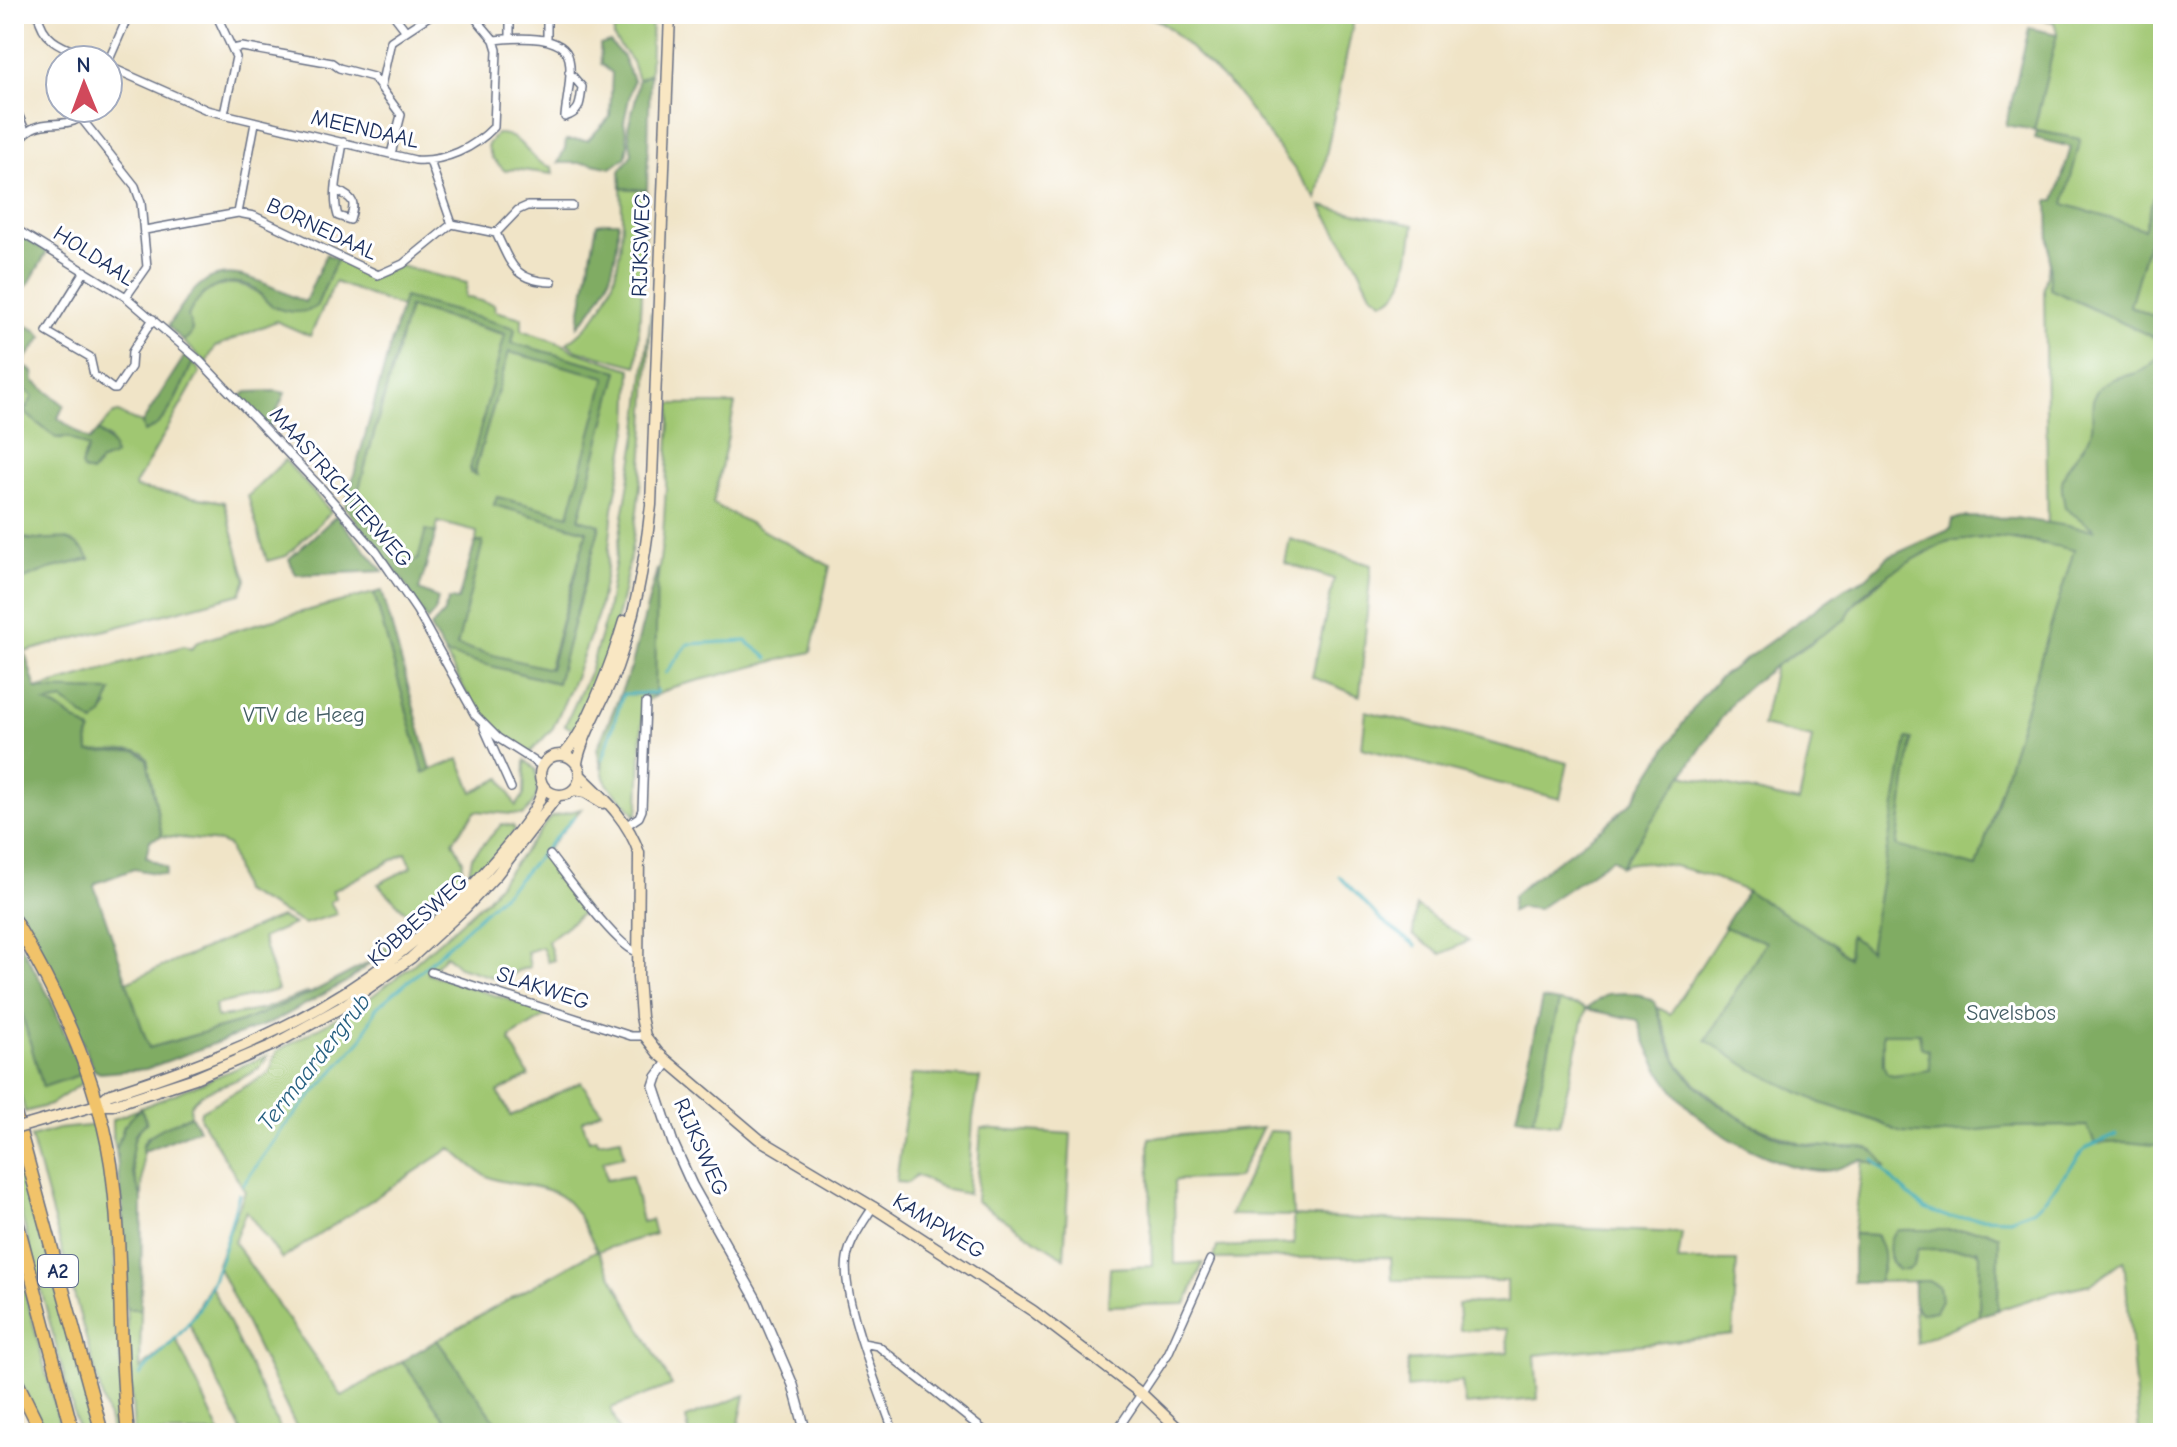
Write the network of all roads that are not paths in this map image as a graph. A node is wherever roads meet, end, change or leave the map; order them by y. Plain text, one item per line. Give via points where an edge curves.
1 (38, 14) edge
2 (151, 14) edge
3 (216, 14) edge
4 (393, 14) edge
5 (432, 14) edge
6 (472, 14) edge
7 (510, 14) edge
8 (547, 14) edge
9 (670, 14) edge
10 (129, 15) edge
11 (406, 31) junction
12 (510, 38) junction
13 (494, 40) junction
14 (547, 40) junction
15 (60, 44) edge
16 (117, 44) edge
17 (233, 49) junction
18 (124, 72) edge
19 (569, 72) junction
20 (381, 86) junction
21 (14, 104) edge
22 (224, 114) junction
23 (18, 118) edge
24 (255, 123) junction
25 (50, 124) edge
26 (86, 124) edge
27 (26, 133) junction
28 (343, 142) junction
29 (391, 154) junction
30 (14, 155) edge
31 (430, 161) junction
32 (337, 190) dead end
33 (572, 206) dead end
34 (238, 213) junction
35 (452, 224) junction
36 (14, 228) edge
37 (145, 230) junction
38 (496, 233) junction
39 (85, 271) junction
40 (552, 282) dead end
41 (126, 297) junction
42 (153, 319) junction
43 (651, 478) junction
44 (646, 703) dead end
45 (481, 722) junction
46 (563, 755) junction
47 (577, 763) junction
48 (542, 766) junction
49 (581, 776) junction
50 (543, 787) junction
51 (511, 788) dead end
52 (574, 790) junction
53 (558, 795) junction
54 (615, 810) junction
55 (627, 825) junction
56 (550, 855) dead end
57 (14, 920) edge
58 (638, 952) junction
59 (431, 972) dead end
60 (645, 1036) junction
61 (271, 1040) junction
62 (668, 1062) junction
63 (97, 1105) junction
64 (14, 1110) edge
65 (14, 1129) edge
66 (873, 1207) junction
67 (14, 1210) edge
68 (1210, 1260) dead end
69 (863, 1343) junction
70 (14, 1376) edge
71 (1143, 1395) junction
72 (42, 1433) edge
73 (73, 1433) edge
74 (102, 1433) edge
75 (128, 1433) edge
76 (806, 1433) edge
77 (894, 1433) edge
78 (987, 1433) edge
79 (1115, 1433) edge
80 (1183, 1433) edge

1 - 15 street via 41,29
2 - 10 street
3 - 17 street
4 - 11 street
5 - 11 street
6 - 13 street
7 - 12 street
8 - 14 street
9 - 43 main road, RIJKSWEG
10 - 16 street
11 - 20 street via 391,41
12 - 13 street
12 - 14 street
13 - 31 street, MEENDAAL via 494,127 477,145
14 - 19 street via 566,53
17 - 20 street via 332,63 373,77
17 - 22 street via 236,60
18 - 22 street, MEENDAAL
19 - 19 street via 568,83 565,117 580,108 582,87
20 - 29 street via 401,115
21 - 23 street
22 - 24 street, MEENDAAL
23 - 27 street
24 - 28 street, MEENDAAL
24 - 34 street
25 - 27 street
26 - 37 street via 135,186
27 - 30 street
28 - 29 street, MEENDAAL
28 - 32 street
29 - 31 street, MEENDAAL
31 - 35 street
33 - 38 street via 527,206
34 - 35 street, BORNEDAAL via 378,275 403,264
34 - 37 street, BORNEDAAL
35 - 38 street
36 - 39 street, HOLDAAL
37 - 41 street via 147,267
38 - 40 street via 518,274 533,282
39 - 41 street, HOLDAAL
39 - 42 street via 47,332 90,357 94,375 113,389 131,367 132,352
41 - 42 street, HOLDAAL
42 - 45 street, MAASTRICHTERWEG via 210,372 376,551
43 - 46 main road, RIJKSWEG via 618,643
43 - 47 main road, RIJKSWEG via 636,604
44 - 55 street via 642,810
45 - 48 street, MAASTRICHTERWEG
45 - 51 street
46 - 47 main road
46 - 48 main road
47 - 49 main road
48 - 50 main road
49 - 52 main road
49 - 54 main road
50 - 53 main road
50 - 61 main road, KÖBBESWEG via 504,850 429,929 383,967
52 - 53 main road
52 - 54 main road
53 - 61 main road, KÖBBESWEG via 479,894 435,937 354,999
54 - 55 main road
55 - 58 main road via 639,859
56 - 58 street via 616,938
57 - 63 highway via 61,1012
58 - 60 main road
59 - 60 street, SLAKWEG via 631,1036
60 - 62 main road
61 - 63 main road, KÖBBESWEG via 195,1078
62 - 66 main road, KAMPWEG via 759,1139
62 - 76 street, RIJKSWEG via 654,1086 673,1143 756,1299
63 - 65 main road, KÖBBESWEG, bridge
63 - 75 highway via 114,1189
64 - 74 highway, A2
66 - 69 street via 848,1252 846,1282
66 - 71 main road, KAMPWEG via 1033,1311
67 - 73 highway, A2
68 - 71 street via 1172,1346
69 - 77 street
69 - 78 street via 878,1346
70 - 72 highway
71 - 79 street
71 - 80 main road, KAMPWEG

